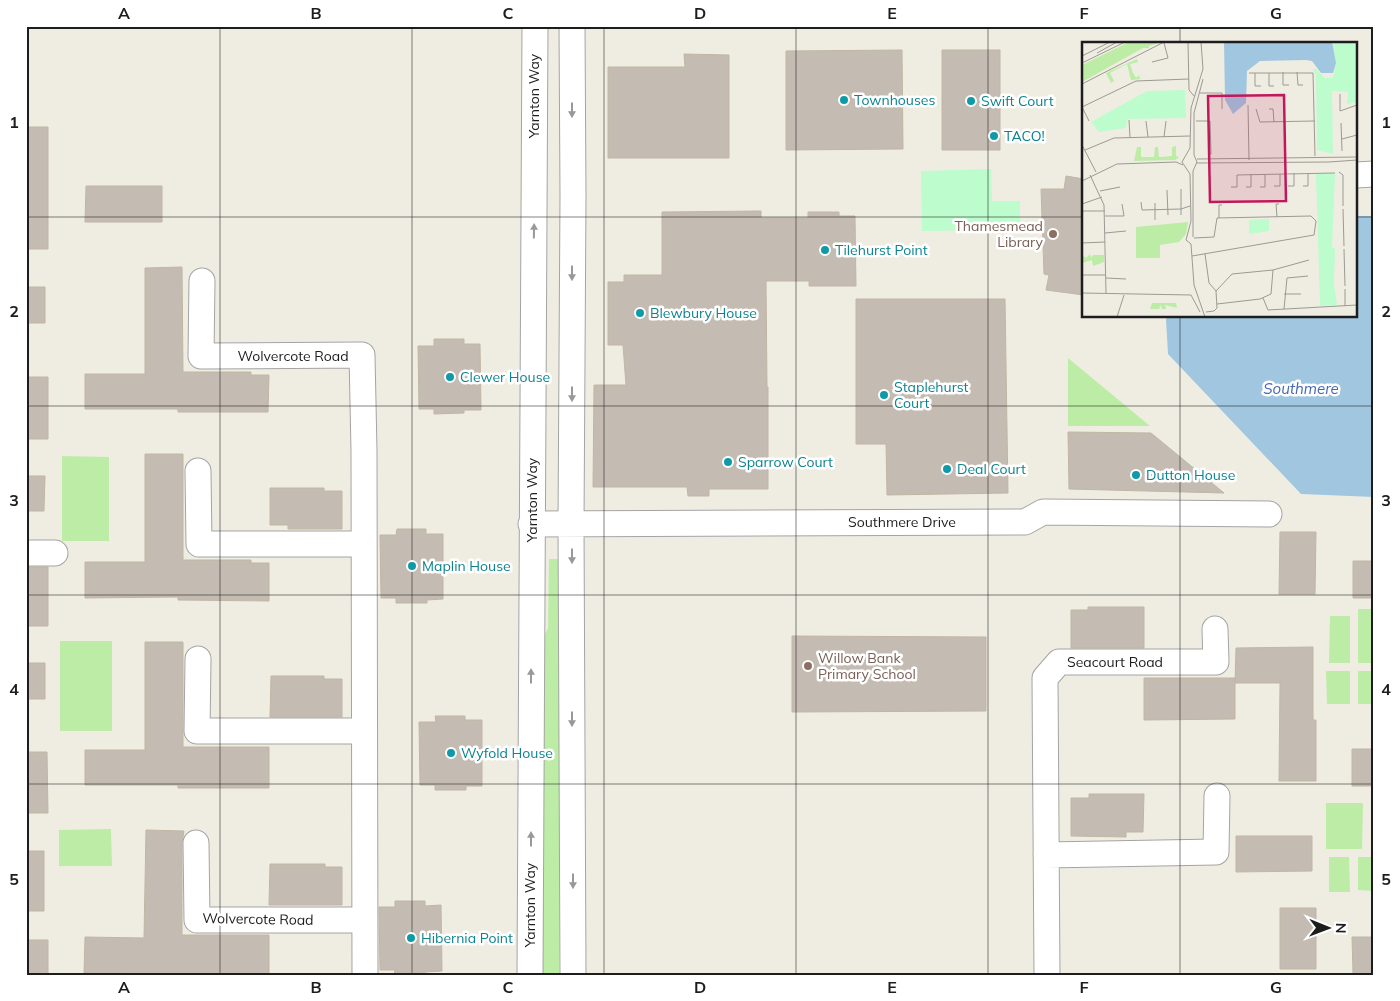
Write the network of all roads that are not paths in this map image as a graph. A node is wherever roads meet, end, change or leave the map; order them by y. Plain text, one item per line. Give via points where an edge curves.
1 (535, 26) edge
2 (572, 26) edge
3 (1358, 174) edge
4 (1374, 174) edge
5 (202, 281) dead end
6 (198, 471) dead end
7 (1270, 514) dead end
8 (532, 524) junction
9 (571, 524) junction
10 (364, 544) junction
11 (26, 552) edge
12 (55, 552) dead end
13 (1215, 629) dead end
14 (198, 659) dead end
15 (364, 731) junction
16 (1216, 796) dead end
17 (196, 842) dead end
18 (1046, 855) junction
19 (365, 920) junction
20 (364, 975) edge
21 (530, 975) edge
22 (573, 975) edge
23 (1047, 975) edge

8 -> 1 street, Yarnton Way
2 -> 9 street
3 - 4 street
5 - 10 street, Wolvercote Road via 201,356 362,355
6 - 10 street via 199,544
7 - 9 street, Southmere Drive via 1043,512 1025,522
8 - 9 street, Southmere Drive
21 -> 8 street, Yarnton Way
9 -> 22 street
10 - 15 street, Wolvercote Road
11 - 12 street
13 - 18 street, Seacourt Road via 1216,662 1059,662 1045,678
14 - 15 street via 197,731
15 - 19 street, Wolvercote Road
16 - 18 street via 1216,852
17 - 19 street, Wolvercote Road via 196,920
18 - 23 street, Seacourt Road
19 - 20 street, Wolvercote Road

